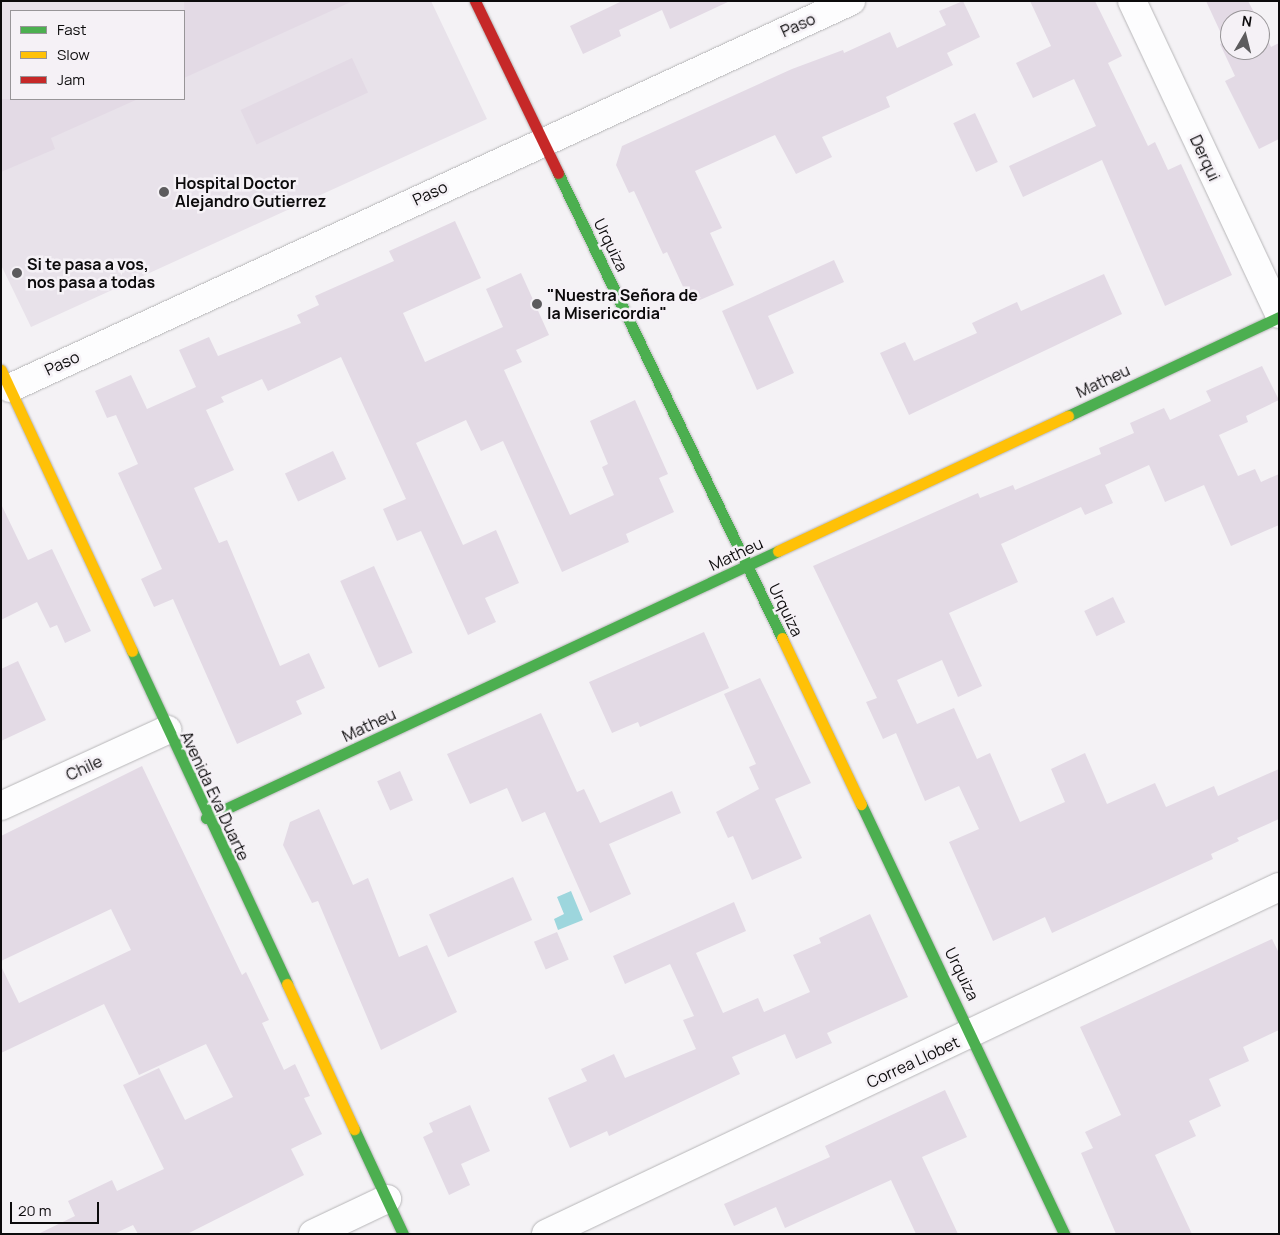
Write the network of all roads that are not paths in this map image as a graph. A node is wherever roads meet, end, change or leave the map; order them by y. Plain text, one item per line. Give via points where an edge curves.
1 (475, 1) edge
2 (851, 1) edge
3 (1132, 1) edge
4 (543, 141) junction
5 (1279, 315) edge
6 (6, 379) edge
7 (747, 567) junction
8 (167, 730) junction
9 (1, 806) edge
10 (206, 818) junction
11 (1279, 887) edge
12 (972, 1034) junction
13 (387, 1199) junction
14 (313, 1234) edge
15 (403, 1234) edge
16 (546, 1234) edge
17 (1064, 1234) edge

1 - 4 street, Urquiza
2 - 4 street, Paso
3 - 5 street, Derqui
4 - 6 street, Paso
4 - 7 street, Urquiza
5 - 7 street, Matheu
6 - 8 street, Avenida Eva Duarte
7 - 10 street, Matheu
7 - 12 street, Urquiza
8 - 9 street, Chile
8 - 10 street, Avenida Eva Duarte
10 - 13 street, Avenida Eva Duarte
11 - 12 street, Correa Llobet
12 - 16 street, Correa Llobet
12 - 17 street, Urquiza
13 - 14 street
13 - 15 street, Avenida Eva Duarte

